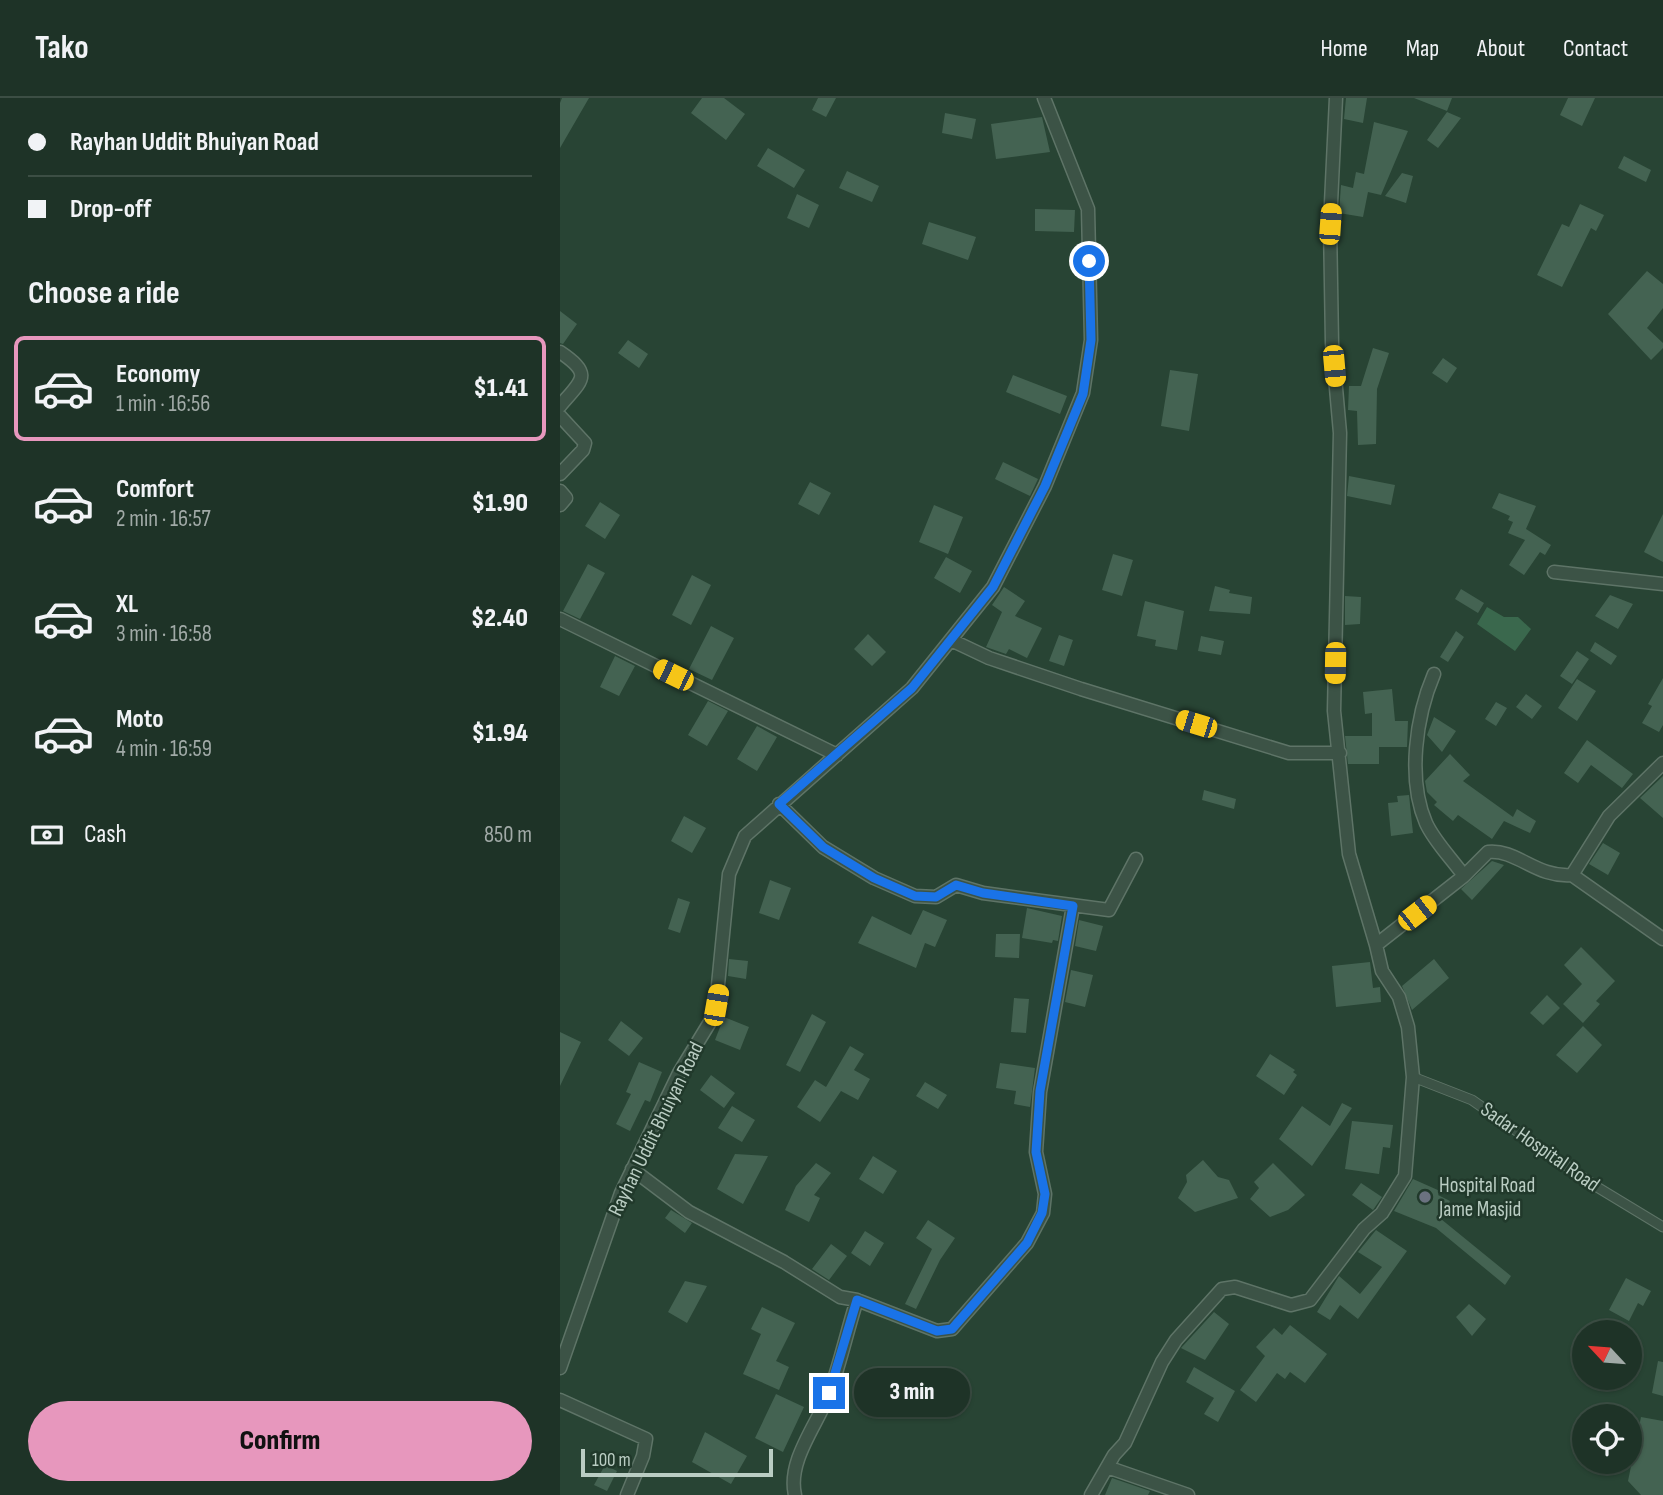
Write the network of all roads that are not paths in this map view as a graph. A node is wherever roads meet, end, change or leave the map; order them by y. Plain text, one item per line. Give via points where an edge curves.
1 (1044, 98) edge
2 (1336, 98) edge
3 (560, 352) edge
4 (560, 406) edge
5 (560, 416) edge
6 (560, 474) edge
7 (560, 491) edge
8 (560, 505) edge
9 (1554, 572) dead end
10 (1663, 584) edge
11 (560, 619) edge
12 (951, 640) junction
13 (1434, 674) dead end
14 (1338, 753) junction
15 (837, 755) junction
16 (1663, 763) edge
17 (779, 804) junction
18 (1136, 859) dead end
19 (1572, 875) junction
20 (1464, 876) junction
21 (1073, 906) junction
22 (1663, 939) edge
23 (1376, 945) junction
24 (1413, 1077) junction
25 (632, 1169) junction
26 (1663, 1227) edge
27 (857, 1300) junction
28 (560, 1368) edge
29 (560, 1400) edge
30 (1108, 1467) junction
31 (627, 1495) edge
32 (795, 1495) edge
33 (1091, 1495) edge
34 (1188, 1495) edge

1 - 12 street, Rayhan Uddit Bhuiyan Road via 1088,209 1091,340 1083,394 1045,486 993,587
2 - 14 street via 1330,224 1332,343 1340,433 1334,711
3 - 4 street via 584,374
5 - 6 street via 585,443
7 - 8 street via 566,498
9 - 10 street
11 - 15 street
12 - 14 street via 989,658 1289,753
12 - 15 street, Rayhan Uddit Bhuiyan Road via 912,688
13 - 20 street via 1422,702 1418,790 1426,823
14 - 23 street via 1349,854
15 - 17 street, Rayhan Uddit Bhuiyan Road
16 - 19 street via 1609,816
17 - 21 street via 823,847 915,896 936,897 956,885
17 - 25 street, Rayhan Uddit Bhuiyan Road via 745,836 729,874 716,1005
18 - 21 street via 1108,910
19 - 20 street via 1529,867 1503,850 1488,852
19 - 22 street
20 - 23 street
21 - 27 street via 1040,1091 1036,1152 1044,1204 1027,1243 952,1329 937,1331
23 - 24 street via 1382,971 1399,997 1408,1027
24 - 26 street, Sadar Hospital Road via 1472,1101
24 - 30 street via 1405,1175 1382,1213 1364,1229 1310,1300 1291,1305 1235,1287 1222,1289 1176,1340 1125,1443
25 - 27 street via 689,1212 840,1297
25 - 28 street, Rayhan Uddit Bhuiyan Road
27 - 32 street via 829,1393 792,1482
29 - 31 street via 646,1439
30 - 33 street
30 - 34 street

